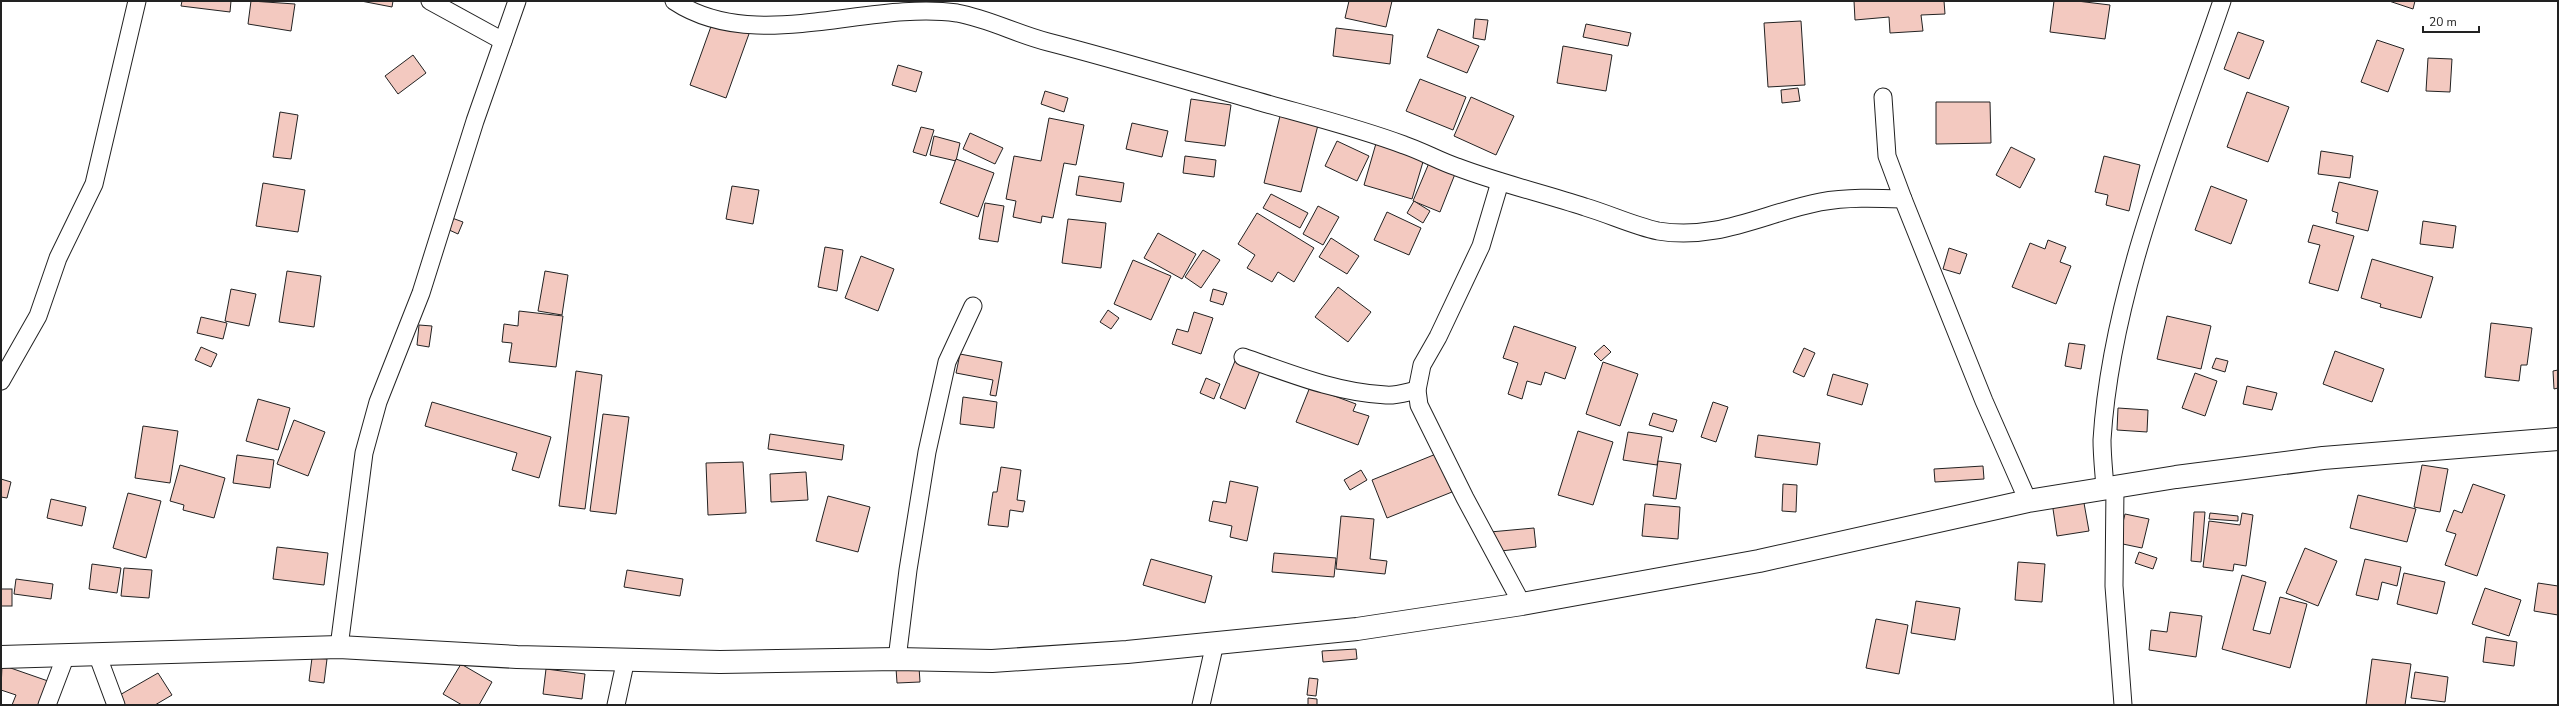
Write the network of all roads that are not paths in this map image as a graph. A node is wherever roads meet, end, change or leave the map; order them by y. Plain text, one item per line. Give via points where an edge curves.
1 (137, 1) edge
2 (430, 1) edge
3 (517, 1) edge
4 (674, 1) edge
5 (2222, 1) edge
6 (503, 41) junction
7 (1883, 97) dead end
8 (1500, 182) junction
9 (1903, 199) junction
10 (973, 306) dead end
11 (1243, 357) dead end
12 (1, 381) edge
13 (1417, 390) junction
14 (2558, 438) edge
15 (2110, 487) junction
16 (2028, 501) junction
17 (1522, 604) junction
18 (1215, 643) junction
19 (338, 647) junction
20 (97, 654) junction
21 (66, 655) junction
22 (1, 657) edge
23 (626, 659) junction
24 (897, 659) junction
25 (47, 705) edge
26 (116, 705) edge
27 (616, 705) edge
28 (1201, 705) edge
29 (2122, 705) edge

1 - 12 street via 94,184 58,258 38,316
2 - 6 street
3 - 6 street
4 - 8 street via 708,17 741,23 781,24 938,11 991,20 1043,41 1336,123 1405,145 1455,167
5 - 15 street via 2148,220 2117,329 2102,441
6 - 19 street via 421,292 378,402 364,454
7 - 9 street via 1887,156
8 - 9 street via 1658,230 1710,232 1736,227 1818,202 1848,198
8 - 13 street via 1481,246 1422,365
9 - 16 street via 1984,401
10 - 24 street via 947,362 929,444 908,570
11 - 13 street via 1313,381 1361,391 1388,396
13 - 17 street via 1418,405
14 - 15 street via 2323,458
15 - 16 street
15 - 29 street
16 - 17 street via 1759,561
17 - 18 street via 1357,628
18 - 24 street via 992,662
18 - 28 street
19 - 20 street
19 - 23 street via 518,657
20 - 21 street
20 - 26 street
21 - 22 street
21 - 25 street
23 - 24 street via 720,662
23 - 27 street

